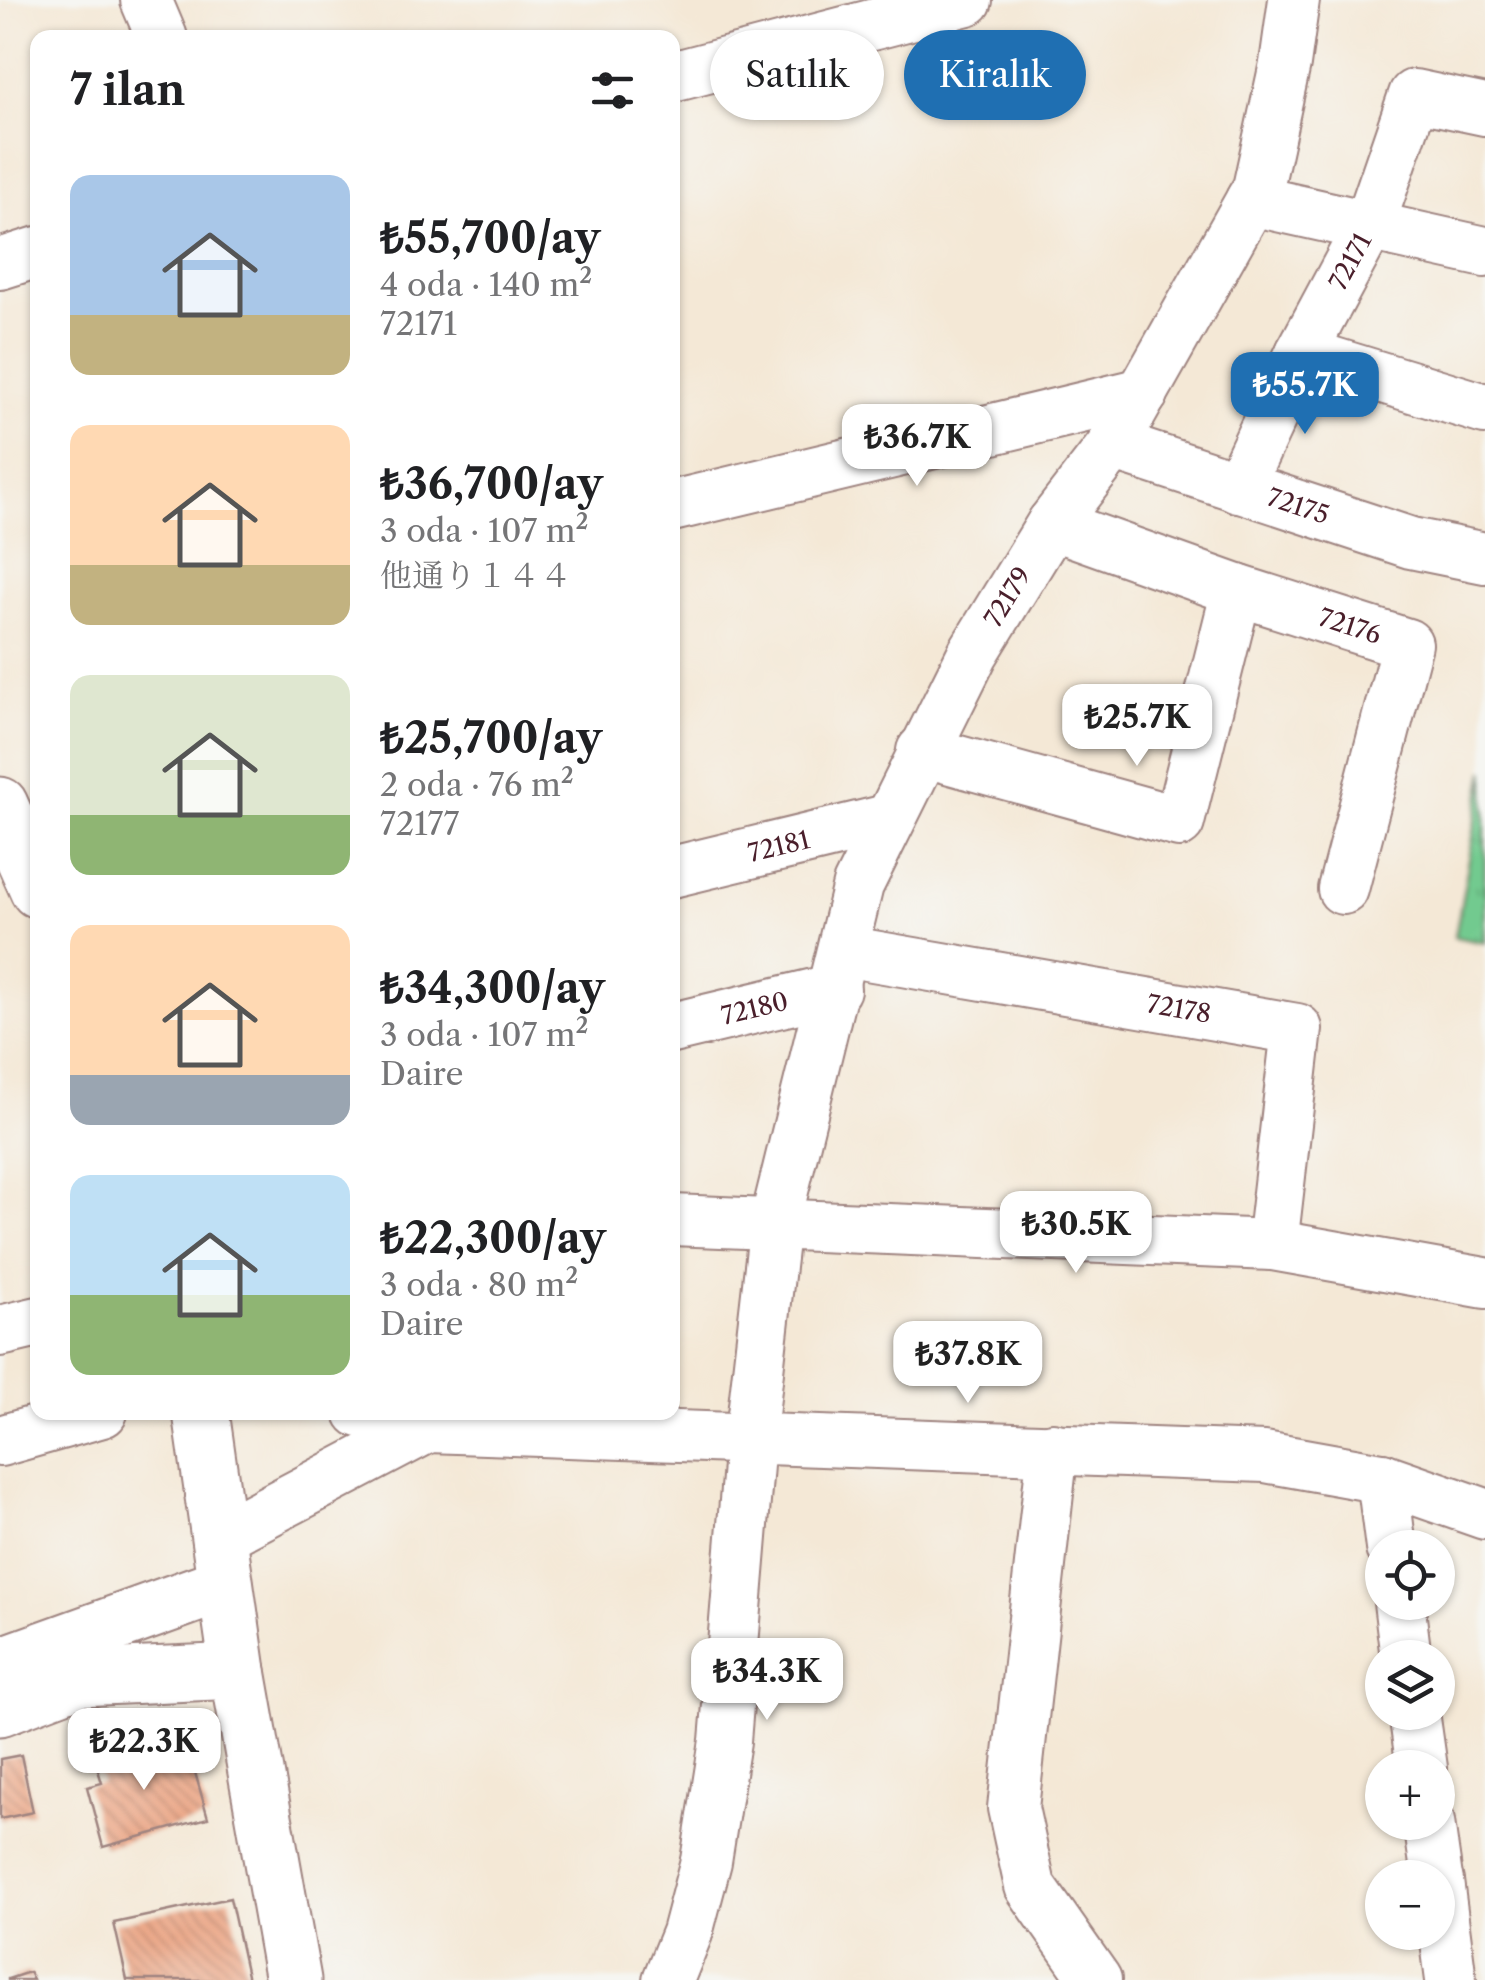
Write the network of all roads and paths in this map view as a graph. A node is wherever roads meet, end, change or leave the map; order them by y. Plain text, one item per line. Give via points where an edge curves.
1 (146, 0) edge
2 (966, 0) edge
3 (1294, 0) edge
4 (870, 12) edge
5 (159, 30) edge
6 (680, 74) edge
7 (1485, 110) edge
8 (1251, 200) junction
9 (1369, 226) junction
10 (1485, 252) edge
11 (30, 255) edge
12 (0, 264) edge
13 (1301, 354) junction
14 (1143, 393) junction
15 (1485, 409) edge
16 (1113, 445) junction
17 (1238, 488) junction
18 (680, 504) edge
19 (1052, 524) junction
20 (1485, 558) edge
21 (1237, 590) junction
22 (922, 751) junction
23 (0, 805) edge
24 (887, 820) junction
25 (680, 870) edge
26 (20, 873) edge
27 (1343, 889) dead end
28 (840, 970) junction
29 (680, 1025) edge
30 (680, 1220) edge
31 (775, 1223) junction
32 (1272, 1245) junction
33 (1485, 1283) edge
34 (30, 1324) edge
35 (0, 1331) edge
36 (74, 1420) edge
37 (202, 1420) edge
38 (396, 1420) edge
39 (428, 1427) junction
40 (0, 1441) edge
41 (750, 1441) junction
42 (1053, 1448) junction
43 (1382, 1478) junction
44 (1485, 1514) edge
45 (1389, 1530) edge
46 (221, 1561) junction
47 (0, 1665) edge
48 (238, 1671) junction
49 (0, 1708) edge
50 (1447, 1950) edge
51 (294, 1980) edge
52 (668, 1980) edge
53 (1096, 1980) edge
54 (1451, 1980) edge

1 - 5 street
2 - 4 street
3 - 8 street, 72179
4 - 6 street
7 - 9 street, 72171 via 1414,95
8 - 9 street
8 - 14 street, 72179
9 - 10 street
9 - 13 street, 72171
11 - 12 street
13 - 15 street
13 - 17 street, 72171
14 - 16 street, 72179
14 - 18 street
16 - 17 street, 72175
16 - 19 street, 72179
17 - 20 street, 72175 via 1411,543
19 - 21 street, 72176
19 - 22 street, 72179
21 - 22 street via 1178,822
21 - 27 street, 72176 via 1407,644
22 - 24 street, 72179
23 - 26 main road
24 - 25 street, 72181
24 - 28 street, 72179 via 858,885
28 - 29 street, 72180
28 - 31 street, 72179
28 - 32 street, 72178 via 1297,1030
30 - 31 street
31 - 32 street
31 - 41 street, 72179
32 - 33 street
34 - 35 street
36 - 40 street
37 - 46 main road
38 - 39 street
39 - 41 street
39 - 46 street
41 - 42 street
41 - 52 street, 72179 via 726,1741 706,1861
42 - 43 street via 1266,1457
42 - 53 street via 1013,1808 1030,1886
43 - 44 street
43 - 45 street
46 - 47 main road
46 - 48 main road
48 - 49 main road via 79,1678
48 - 51 main road
50 - 54 street

